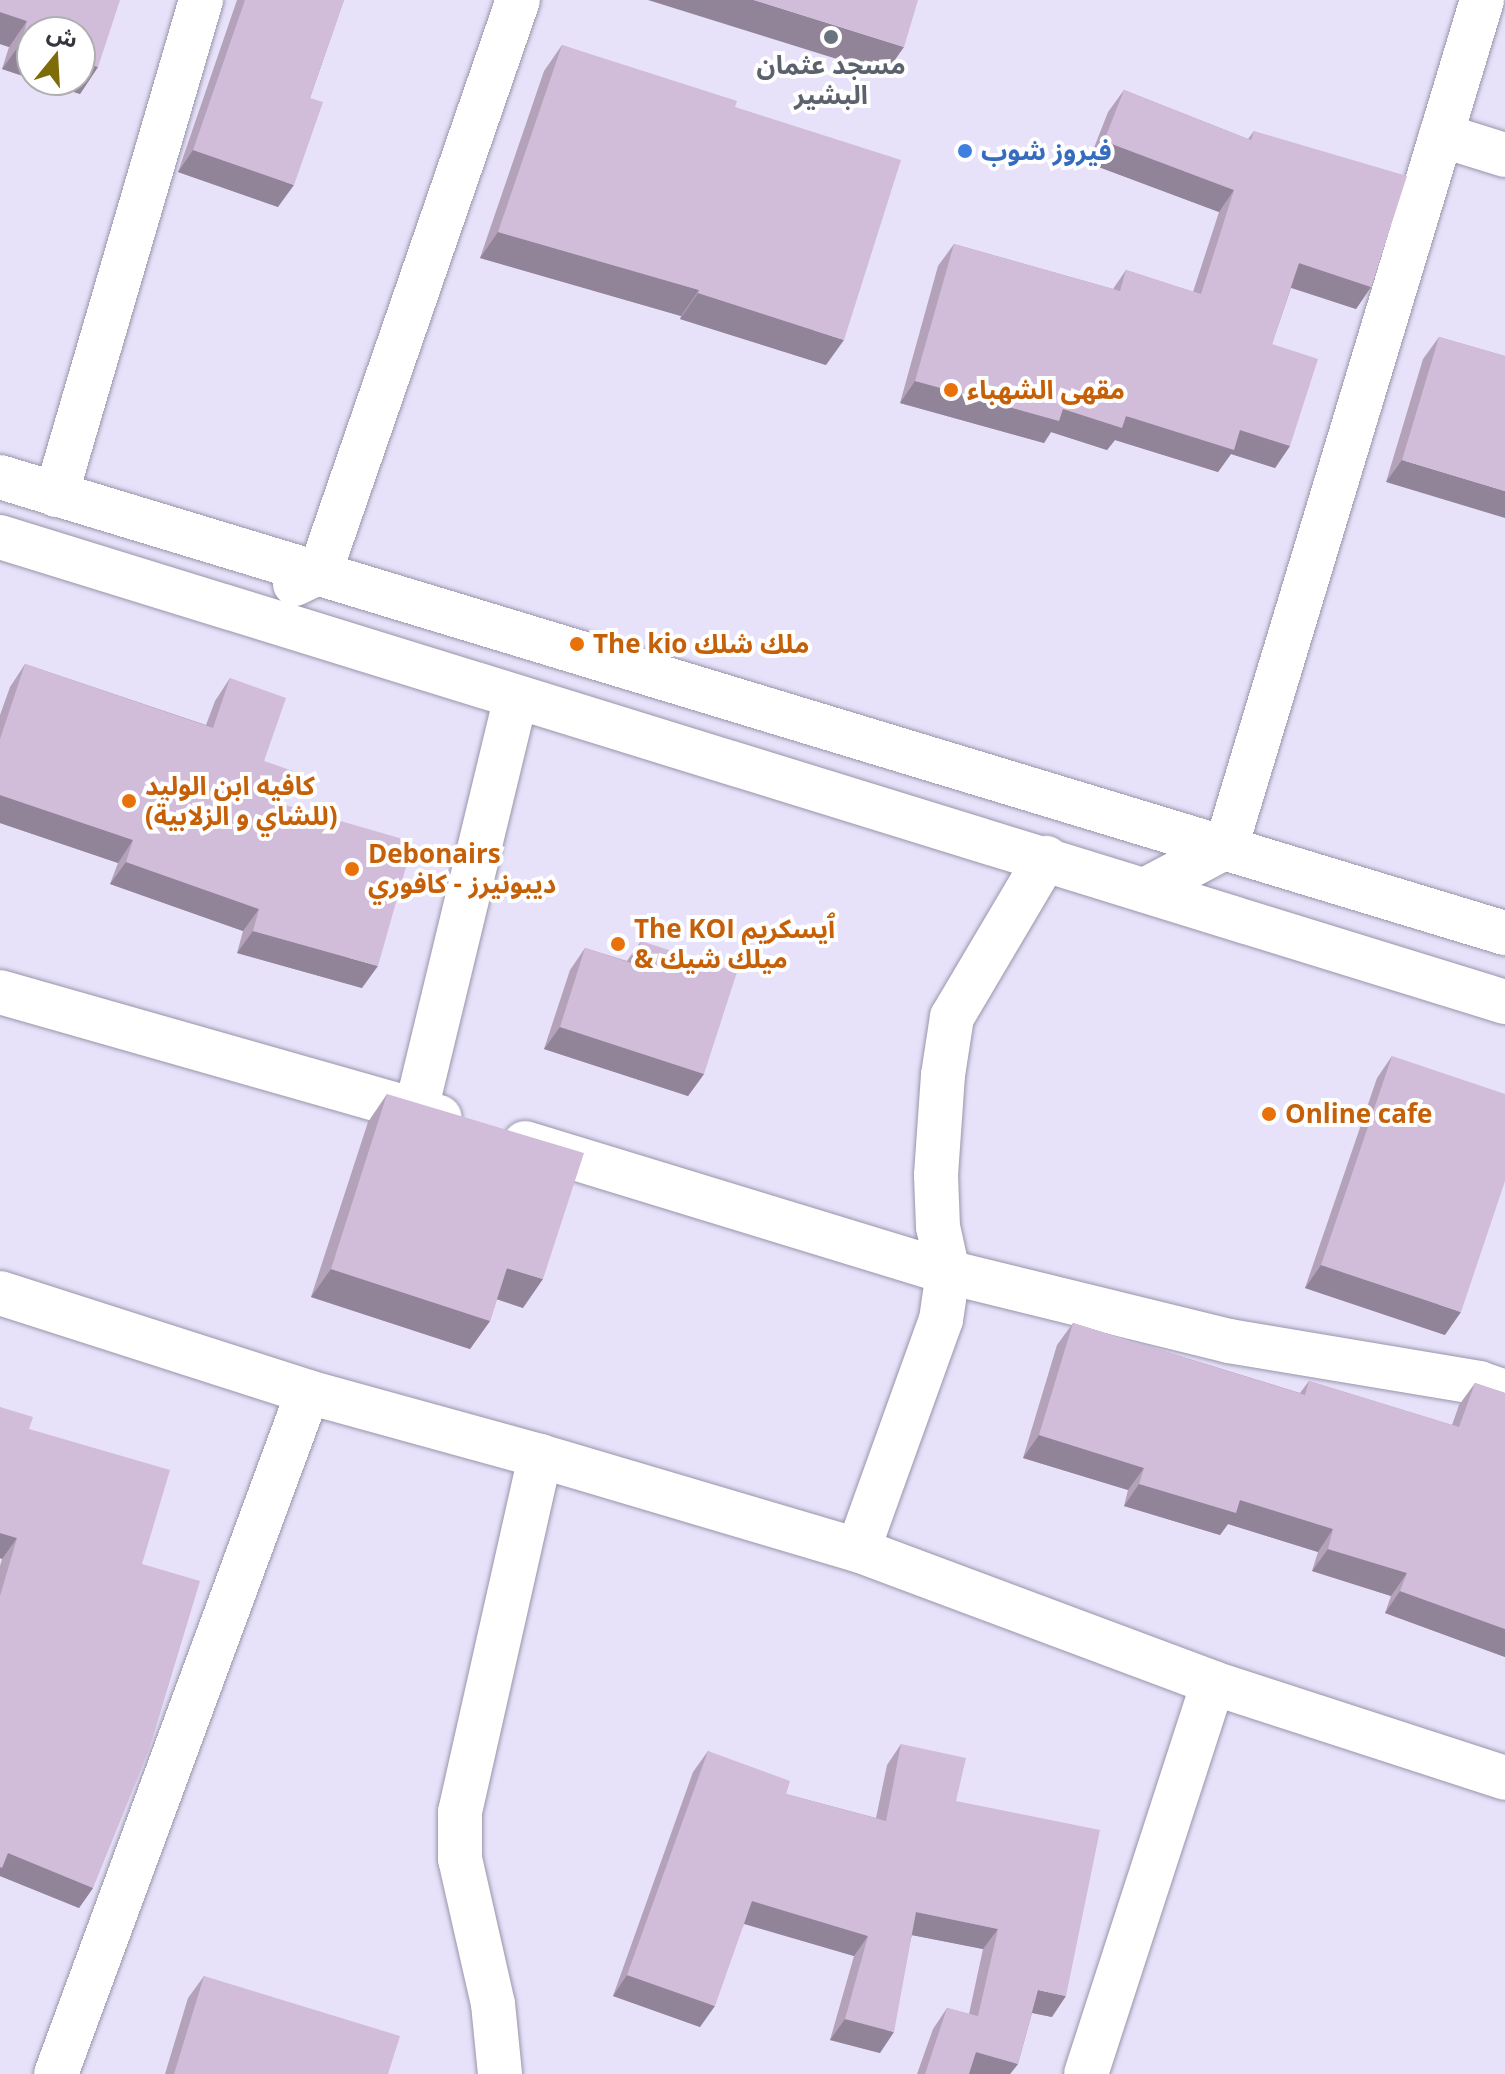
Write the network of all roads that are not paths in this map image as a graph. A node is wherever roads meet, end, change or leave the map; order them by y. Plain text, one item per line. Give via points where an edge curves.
1 (201, 0) edge
2 (518, 0) edge
3 (1482, 0) edge
4 (1441, 135) junction
5 (1505, 155) edge
6 (0, 477) edge
7 (56, 495) junction
8 (0, 537) edge
9 (320, 572) junction
10 (239, 612) junction
11 (516, 698) junction
12 (1226, 847) junction
13 (1046, 858) junction
14 (1145, 890) junction
15 (1505, 933) edge
16 (0, 992) edge
17 (1505, 1002) edge
18 (416, 1110) junction
19 (948, 1272) junction
20 (0, 1293) edge
21 (308, 1392) junction
22 (1505, 1392) edge
23 (540, 1456) junction
24 (858, 1550) junction
25 (1213, 1683) junction
26 (1505, 1778) edge
27 (56, 2074) edge
28 (500, 2074) edge
29 (1086, 2074) edge

1 - 7 street
2 - 9 street
3 - 4 street
4 - 5 street
4 - 12 street
6 - 7 street
7 - 9 street
8 - 10 street
9 - 10 street
9 - 12 street via 931,762
10 - 11 street
11 - 13 street
11 - 18 street
12 - 14 street
12 - 15 street
13 - 14 street
13 - 19 street via 952,1017 936,1175 938,1227
14 - 17 street
16 - 18 street
18 - 19 street
19 - 22 street via 1229,1341 1479,1383
19 - 24 street via 941,1320
20 - 21 street
21 - 23 street
21 - 27 street
23 - 24 street
23 - 28 street via 460,1812 460,1859 493,2004
24 - 25 street
25 - 26 street
25 - 29 street

